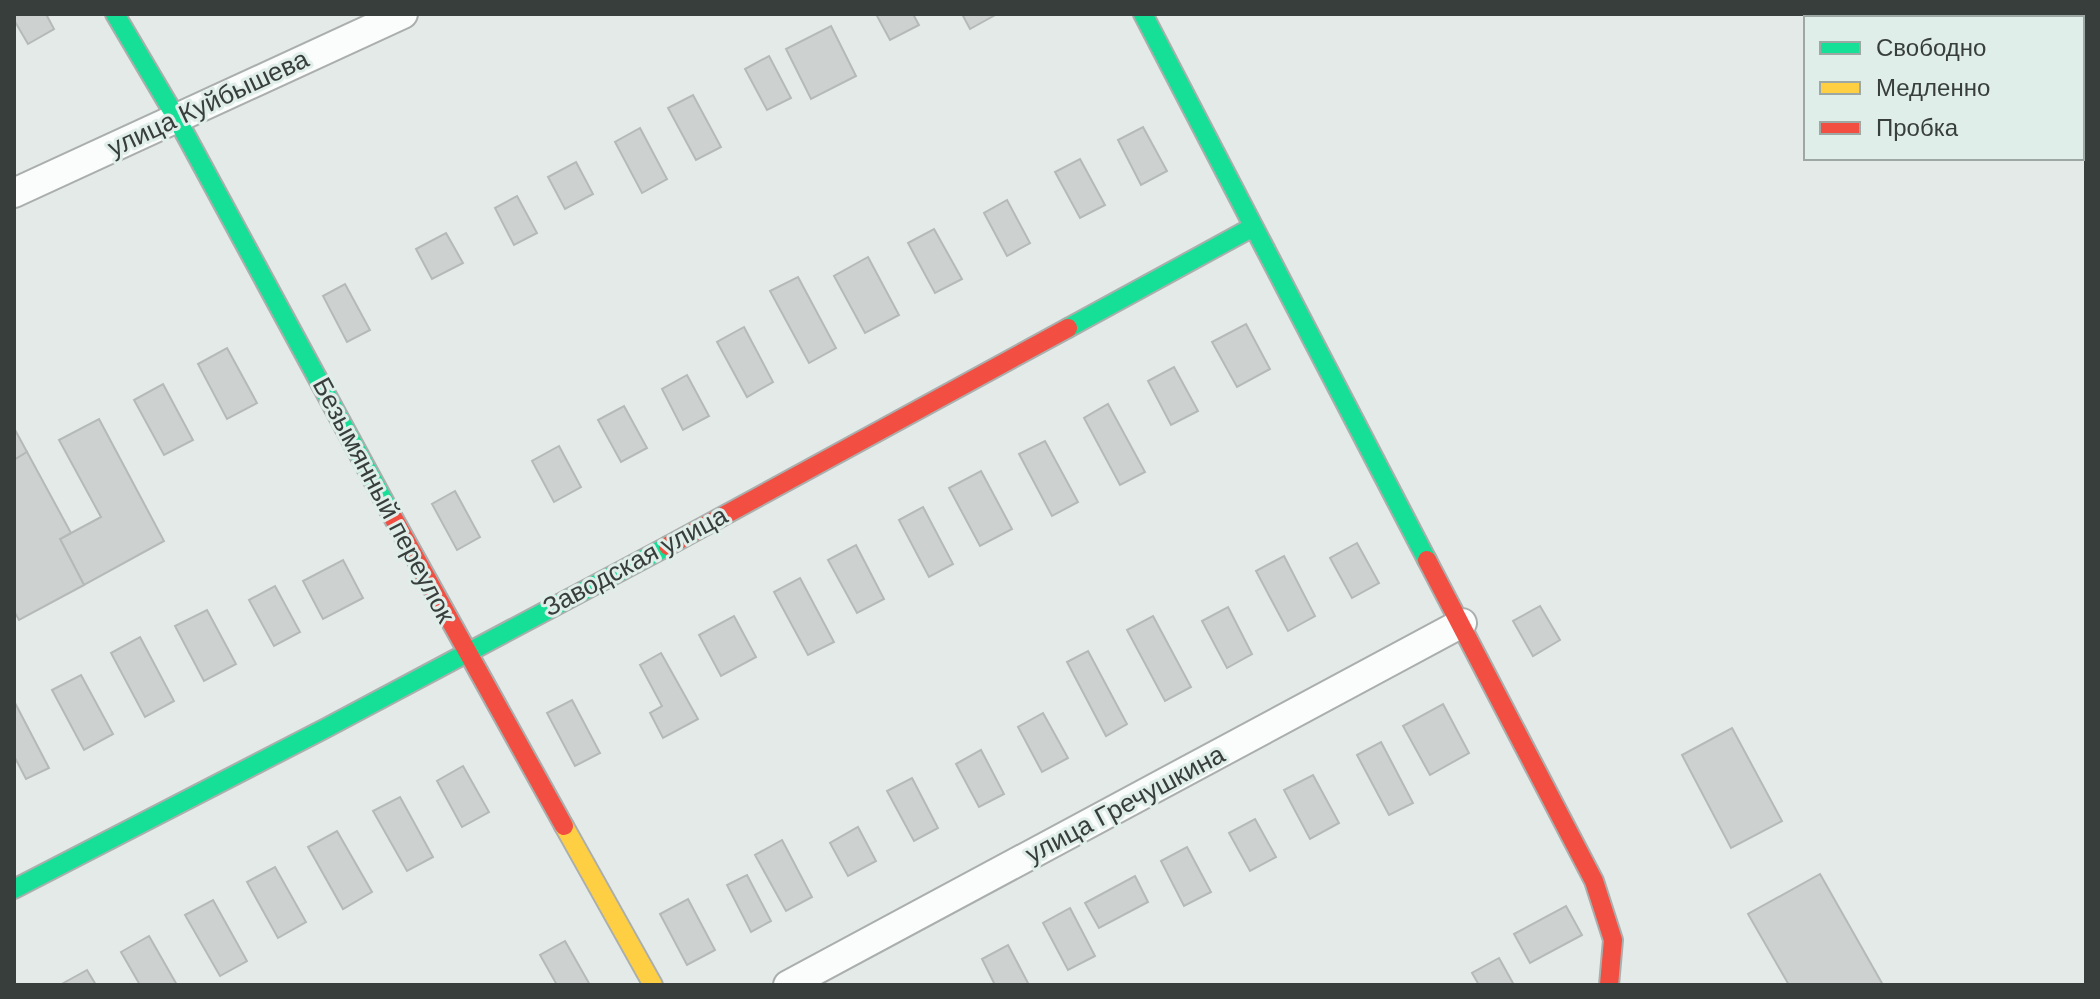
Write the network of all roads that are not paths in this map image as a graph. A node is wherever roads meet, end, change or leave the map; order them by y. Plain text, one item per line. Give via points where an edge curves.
1 (115, 14) edge
2 (403, 14) edge
3 (1143, 14) edge
4 (177, 119) junction
5 (14, 193) edge
6 (1253, 227) junction
7 (1462, 623) junction
8 (467, 653) junction
9 (14, 889) edge
10 (653, 985) edge
11 (788, 985) edge
12 (1609, 985) edge

1 - 4 street, Безымянный переулок
2 - 4 street, улица Куйбышева
3 - 6 street
4 - 5 street, улица Куйбышева
4 - 8 street, Безымянный переулок
6 - 7 street
6 - 8 street, Заводская улица
7 - 11 street, улица Гречушкина
7 - 12 street via 1594,881 1613,940
8 - 9 street, Заводская улица
8 - 10 street, Безымянный переулок

